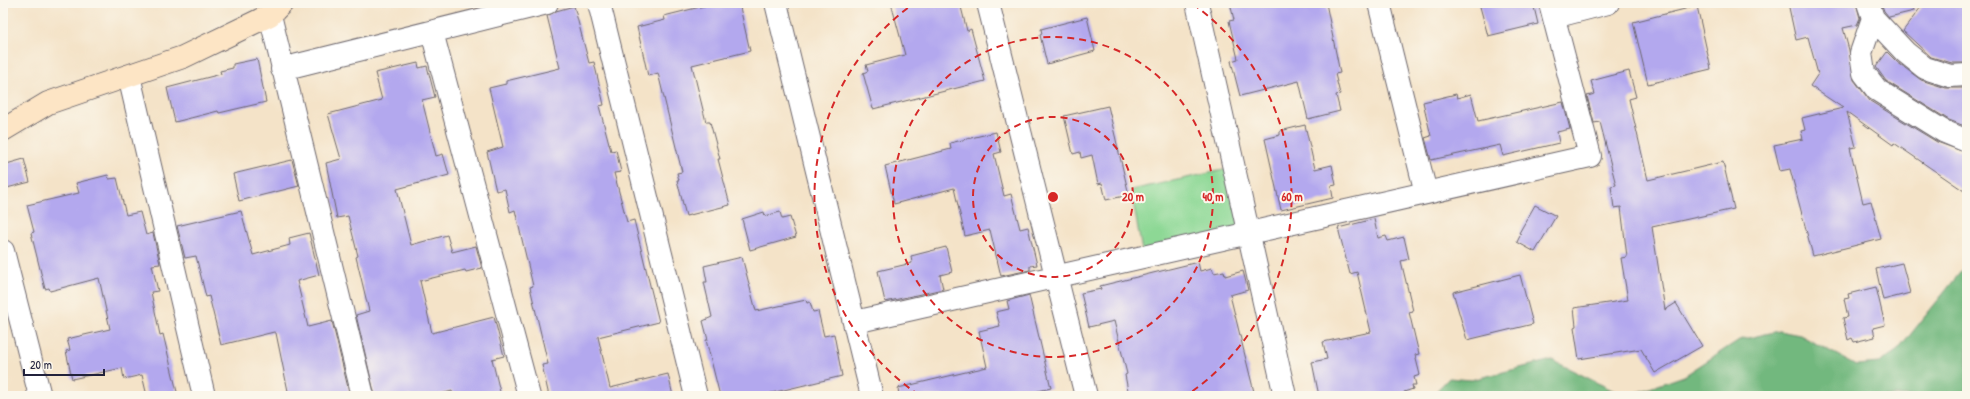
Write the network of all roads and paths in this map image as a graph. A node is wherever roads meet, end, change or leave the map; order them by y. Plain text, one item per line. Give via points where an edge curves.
1 (547, 3) edge
2 (599, 3) edge
3 (776, 3) edge
4 (988, 3) edge
5 (1197, 3) edge
6 (1379, 3) edge
7 (1608, 3) edge
8 (276, 9) edge
9 (1552, 10) edge
10 (1870, 11) edge
11 (432, 32) junction
12 (282, 69) junction
13 (1967, 75) edge
14 (129, 76) junction
15 (3, 130) edge
16 (1967, 141) edge
17 (1426, 193) junction
18 (1249, 233) junction
19 (3, 251) edge
20 (1057, 277) junction
21 (855, 322) junction
22 (40, 396) edge
23 (204, 396) edge
24 (363, 396) edge
25 (529, 396) edge
26 (696, 396) edge
27 (872, 396) edge
28 (1086, 396) edge
29 (1285, 396) edge

1 - 11 street
2 - 26 street
3 - 21 street
4 - 20 street
5 - 18 street
6 - 17 street
7 - 9 street
8 - 12 street
8 - 14 street via 183,57
9 - 17 street via 1590,156
10 - 13 street via 1905,52 1925,68 1950,76
10 - 16 street via 1861,53 1864,73 1877,90 1943,131
11 - 12 street
11 - 25 street
12 - 24 street
14 - 15 street via 48,103
14 - 23 street
17 - 18 street
18 - 20 street
18 - 29 street
19 - 22 street
20 - 21 street
20 - 28 street
21 - 27 street

